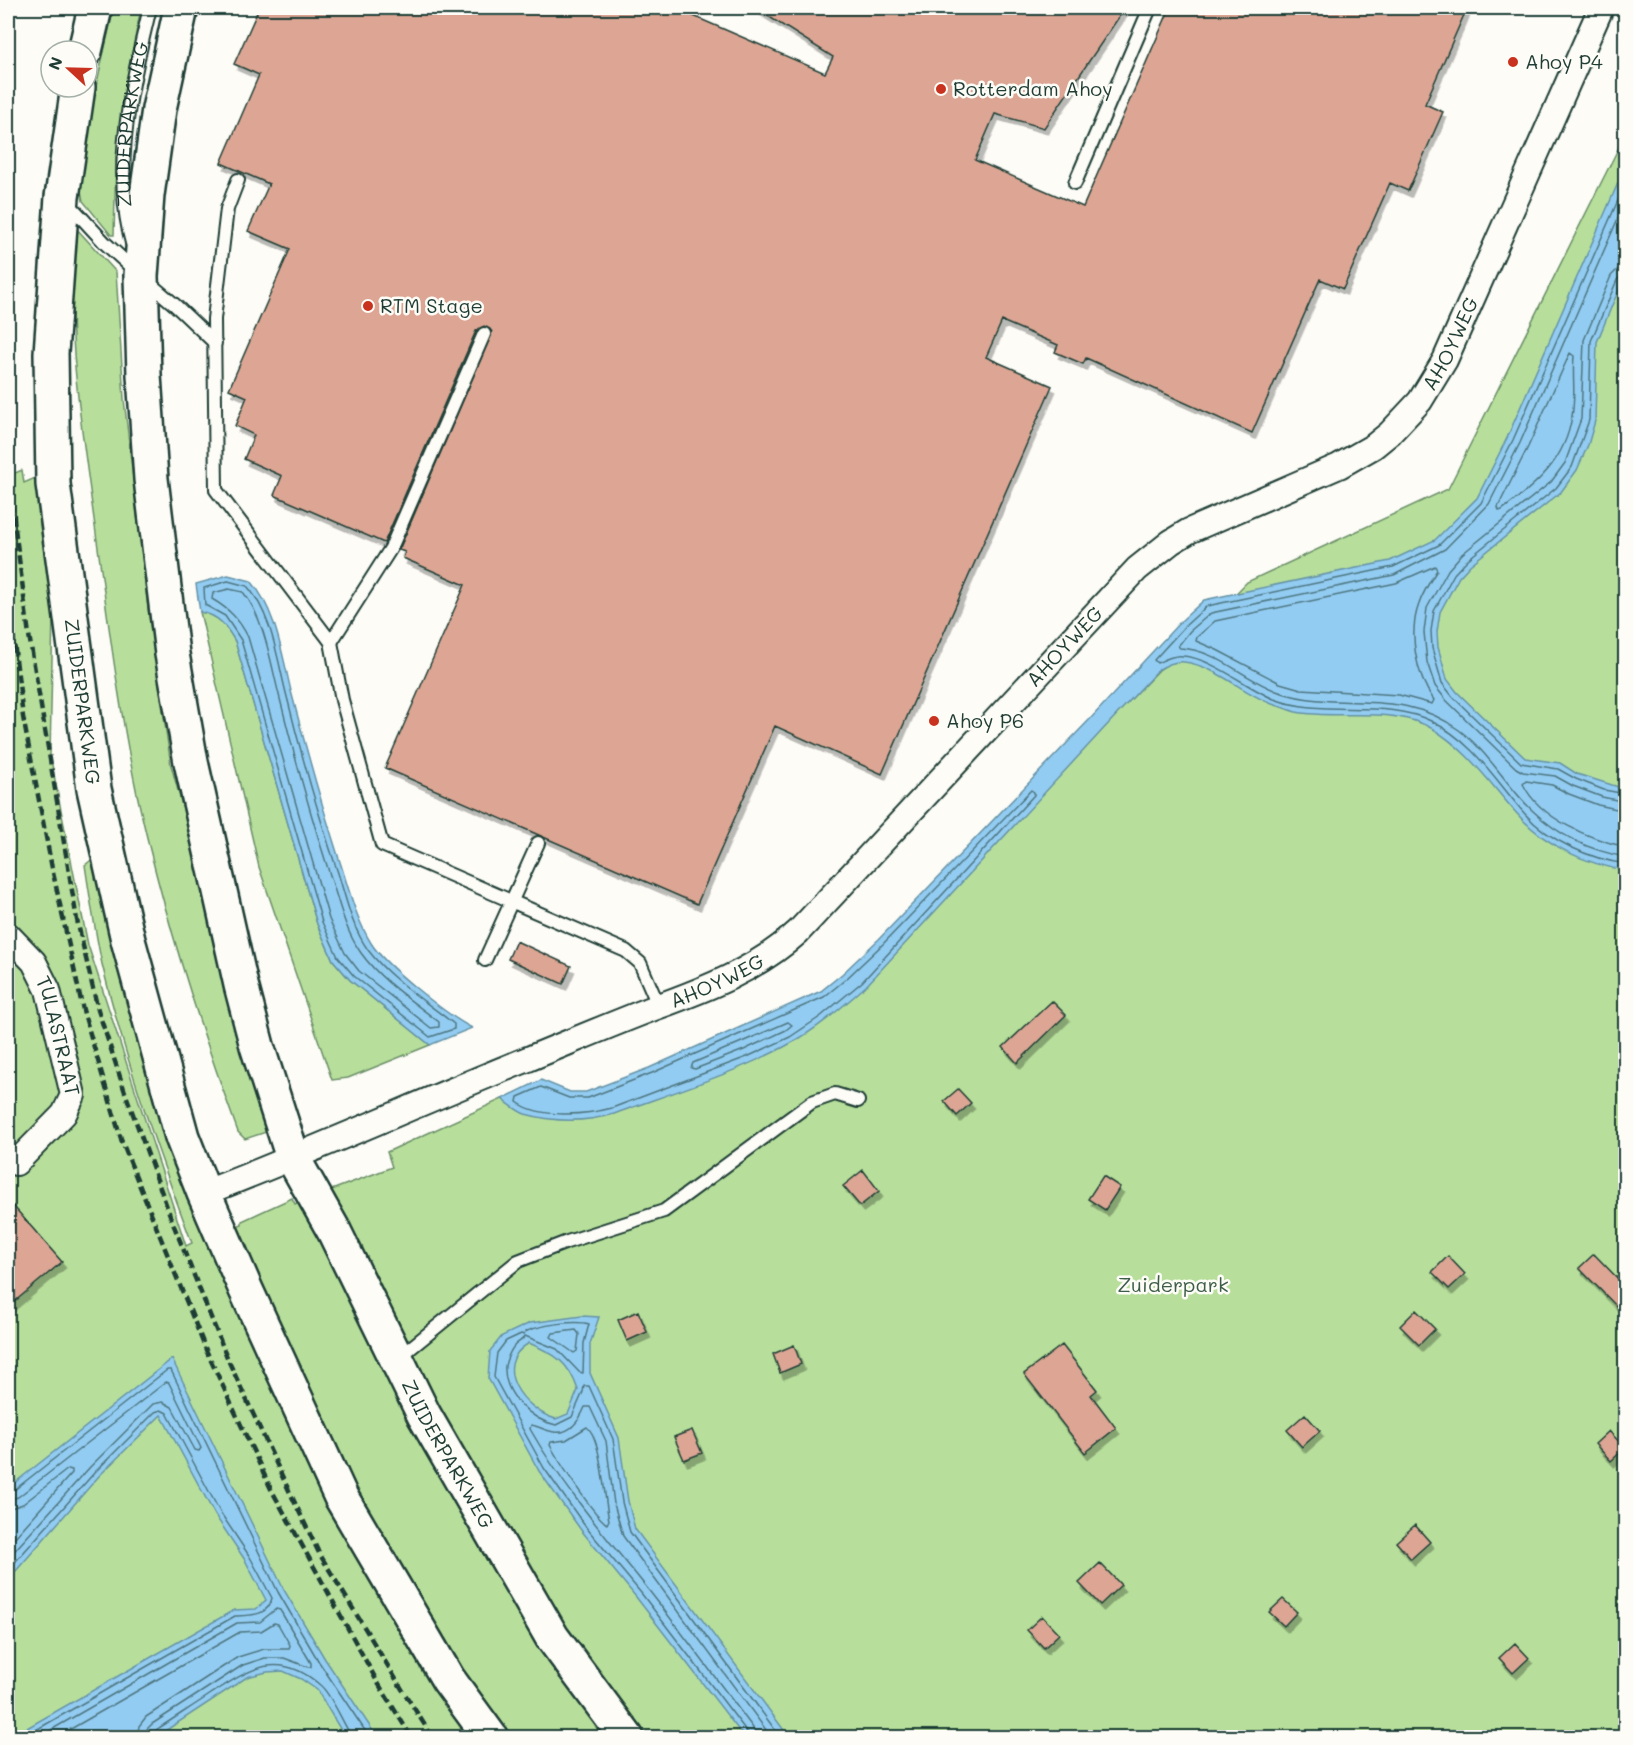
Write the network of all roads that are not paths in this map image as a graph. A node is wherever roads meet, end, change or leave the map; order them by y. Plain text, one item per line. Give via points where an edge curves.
1 (95, 8) edge
2 (150, 8) edge
3 (181, 8) edge
4 (1150, 8) edge
5 (1601, 8) edge
6 (88, 39) edge
7 (76, 99) edge
8 (238, 180) dead end
9 (1075, 183) dead end
10 (62, 197) junction
11 (141, 276) junction
12 (484, 334) dead end
13 (214, 343) junction
14 (331, 642) junction
15 (538, 843) dead end
16 (512, 901) junction
17 (8, 935) edge
18 (485, 960) dead end
19 (659, 1007) junction
20 (858, 1101) dead end
21 (293, 1158) junction
22 (12, 1166) edge
23 (204, 1193) junction
24 (397, 1360) junction
25 (491, 1737) edge
26 (627, 1737) edge

1 - 6 main road
2 - 11 lane, ZUIDERPARKWEG via 134,74 123,168 126,220
3 - 11 main road, ZUIDERPARKWEG via 152,154
4 - 9 lane
5 - 19 street, AHOYWEG via 1446,360 1404,418 1356,457 1210,521 1154,555 798,932 738,975
7 - 10 main road, ZUIDERPARKWEG
8 - 13 lane via 227,209
10 - 11 lane
10 - 23 main road, ZUIDERPARKWEG via 51,353 53,484 94,789 128,940 182,1137
11 - 13 lane
11 - 21 main road, ZUIDERPARKWEG via 151,479 172,654 191,762 242,985
12 - 14 lane via 391,548
13 - 14 lane via 216,490
14 - 16 lane via 342,700 382,845
15 - 16 lane
16 - 18 lane
16 - 19 lane via 626,951 640,963
17 - 22 street, TULASTRAAT via 34,962 48,990 73,1095 64,1114
19 - 21 street, AHOYWEG
20 - 24 lane via 836,1094 812,1102 664,1211 518,1261
21 - 23 street
21 - 24 main road, ZUIDERPARKWEG via 334,1231
23 - 25 main road, ZUIDERPARKWEG via 341,1497 448,1679
24 - 26 main road, ZUIDERPARKWEG via 424,1415 552,1637

